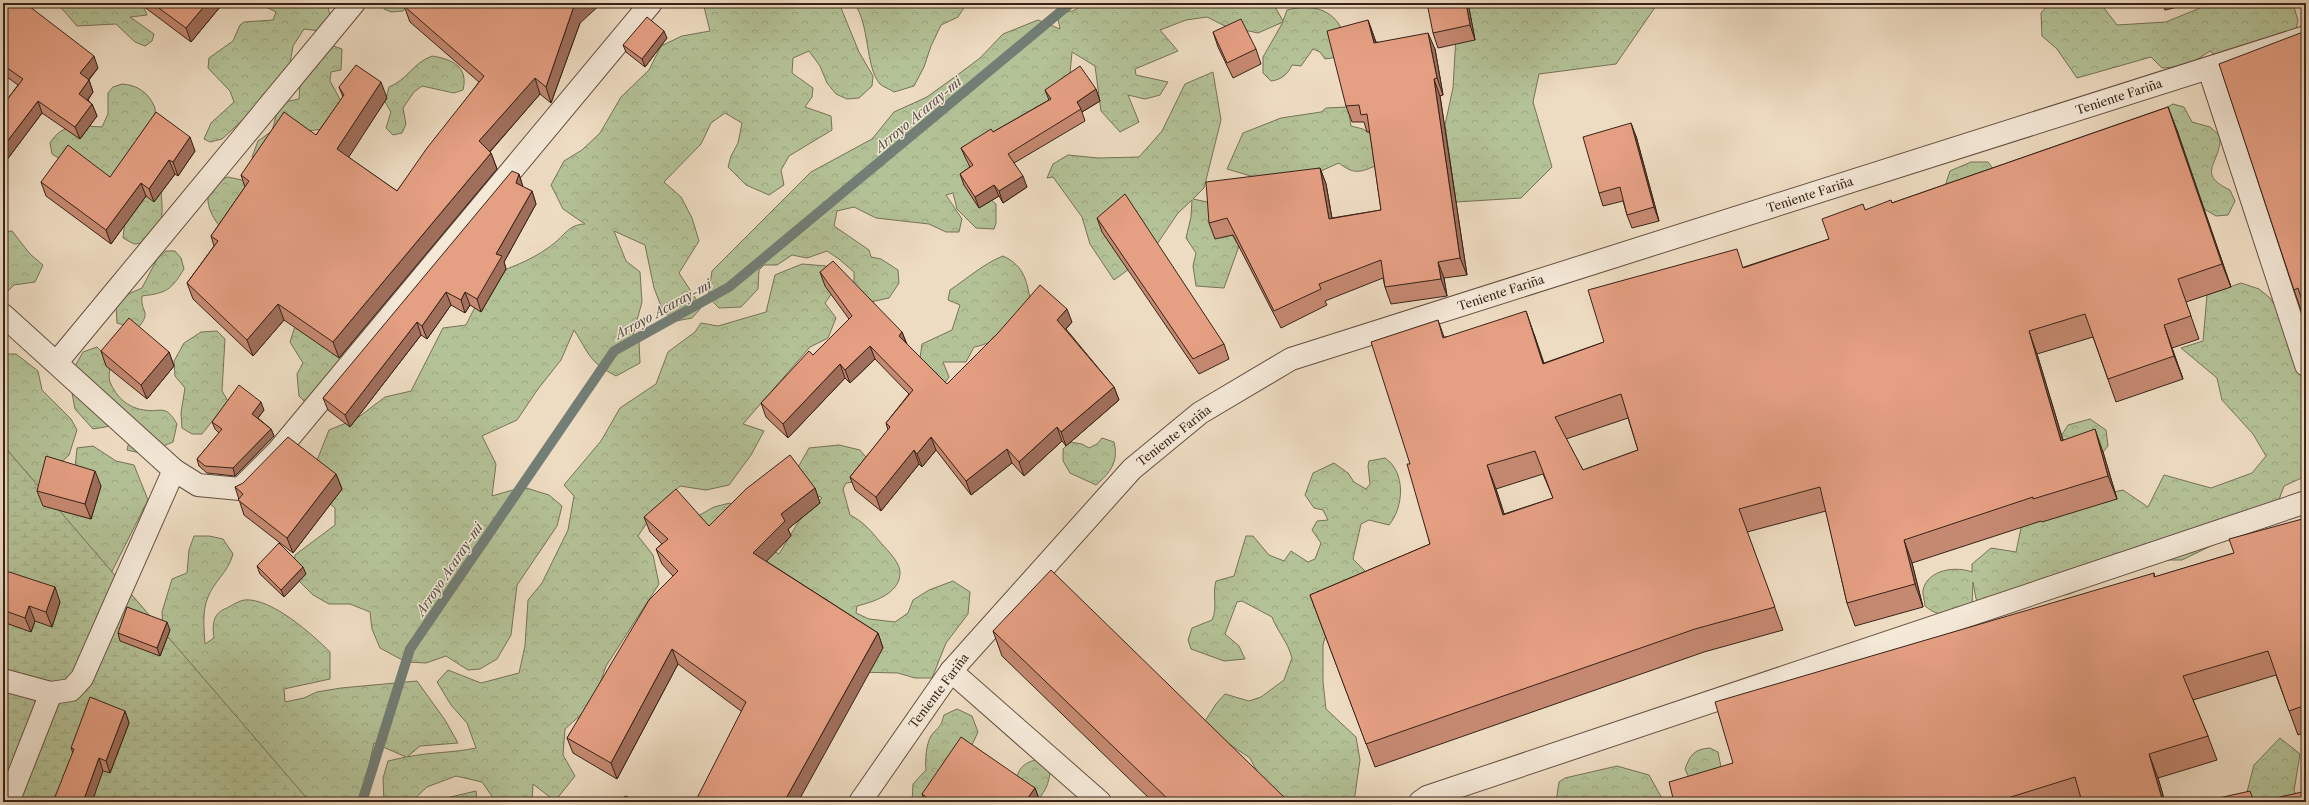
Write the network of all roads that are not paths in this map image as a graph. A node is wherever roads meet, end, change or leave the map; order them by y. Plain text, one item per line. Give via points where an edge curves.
1 (354, 3) edge
2 (651, 3) edge
3 (2306, 37) edge
4 (2209, 69) junction
5 (3, 315) edge
6 (57, 362) junction
7 (2306, 365) edge
8 (174, 470) junction
9 (2306, 502) edge
10 (951, 671) junction
11 (3, 680) edge
12 (51, 693) junction
13 (8, 802) edge
14 (860, 802) edge
15 (1100, 802) edge
16 (1420, 802) edge

1 - 6 street
2 - 8 street via 278,451 240,489 198,485
3 - 4 street, Teniente Fariña
4 - 7 street
4 - 10 street, Teniente Fariña via 1291,359 1200,413 1132,469
5 - 6 street
6 - 8 street
8 - 12 street via 82,678 71,690
9 - 16 street via 1435,794
10 - 14 street, Teniente Fariña
10 - 15 street
11 - 12 street
12 - 13 street

